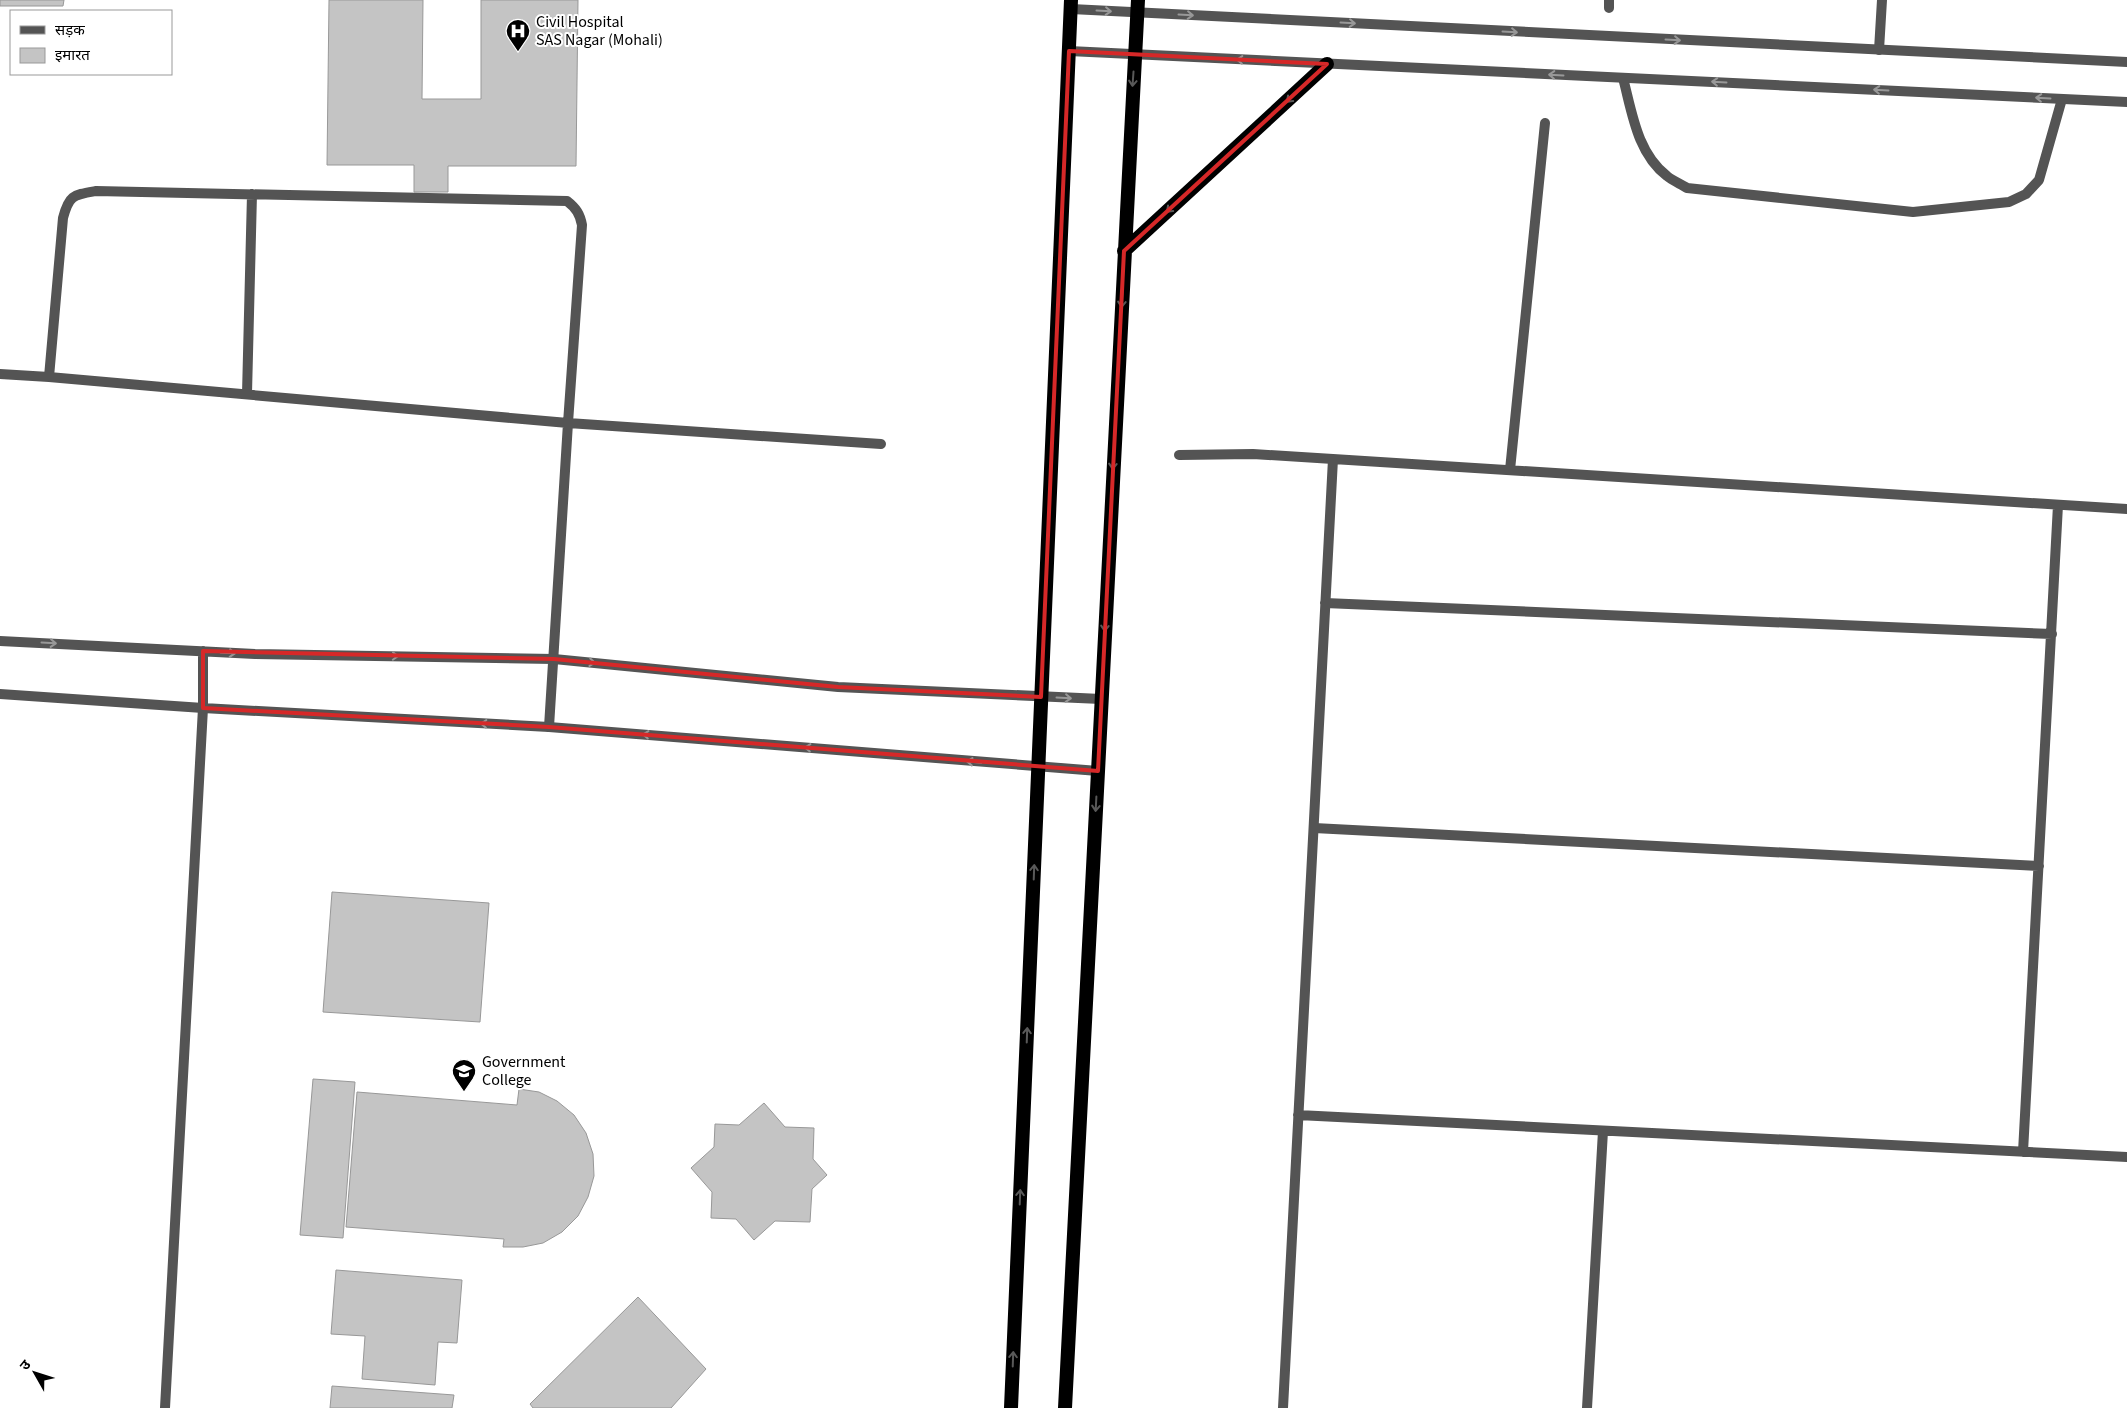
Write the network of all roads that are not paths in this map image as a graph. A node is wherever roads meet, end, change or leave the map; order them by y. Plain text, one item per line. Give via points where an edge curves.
1 (1882, 0) edge
2 (1071, 5) edge
3 (1138, 6) edge
4 (1880, 50) junction
5 (1069, 51) junction
6 (1135, 54) junction
7 (2127, 62) edge
8 (1327, 64) junction
9 (1622, 78) junction
10 (2062, 99) junction
11 (2127, 102) edge
12 (1545, 123) dead end
13 (252, 194) junction
14 (1124, 251) junction
15 (0, 374) edge
16 (49, 377) junction
17 (246, 394) junction
18 (568, 423) junction
19 (881, 444) dead end
20 (1179, 455) dead end
21 (1333, 459) junction
22 (1510, 470) junction
23 (2058, 505) junction
24 (2127, 509) edge
25 (1326, 602) junction
26 (2052, 634) junction
27 (0, 641) edge
28 (203, 651) junction
29 (554, 659) junction
30 (0, 694) edge
31 (1041, 697) junction
32 (1101, 699) junction
33 (203, 708) junction
34 (549, 727) junction
35 (1038, 767) junction
36 (1098, 771) junction
37 (1314, 828) junction
38 (2039, 866) junction
39 (1298, 1115) junction
40 (1603, 1131) junction
41 (2023, 1152) junction
42 (2127, 1157) edge
43 (165, 1408) edge
44 (1011, 1408) edge
45 (1065, 1408) edge
46 (1283, 1408) edge
47 (1587, 1408) edge

1 - 4 street
2 -> 3 street
2 - 5 highway
3 -> 4 street
3 - 6 highway
4 - 7 street
5 - 6 street
5 - 31 highway
8 -> 6 street
6 -> 14 highway
9 -> 8 street
8 -> 14 highway
10 -> 9 street
9 - 10 street via 1638,136 1648,155 1666,175 1687,188 1913,212 2009,202 2026,194 2038,180
10 - 11 street
12 - 22 street
13 - 16 street via 96,190 77,194 67,202
13 - 17 street
13 - 18 street via 567,201 574,206 582,225
14 -> 32 highway
15 - 16 street
16 - 17 street
17 - 18 street
18 - 19 street
18 - 29 street
20 - 21 street via 1252,454
21 - 22 street
21 - 25 street
22 - 23 street
23 - 24 street
23 - 26 street
25 - 26 street
25 - 37 street
26 - 38 street
27 -> 28 street
28 -> 29 street
28 - 33 street
29 -> 31 street via 838,687
29 - 34 street
30 - 33 street
31 -> 32 street
31 - 35 highway
32 - 36 highway
34 -> 33 street
33 - 43 street
35 -> 34 street
35 - 36 street
44 -> 35 highway
36 -> 45 highway
37 - 38 street
37 - 39 street
38 - 41 street
39 - 40 street
39 - 46 street
40 - 41 street
40 - 47 street
41 - 42 street

